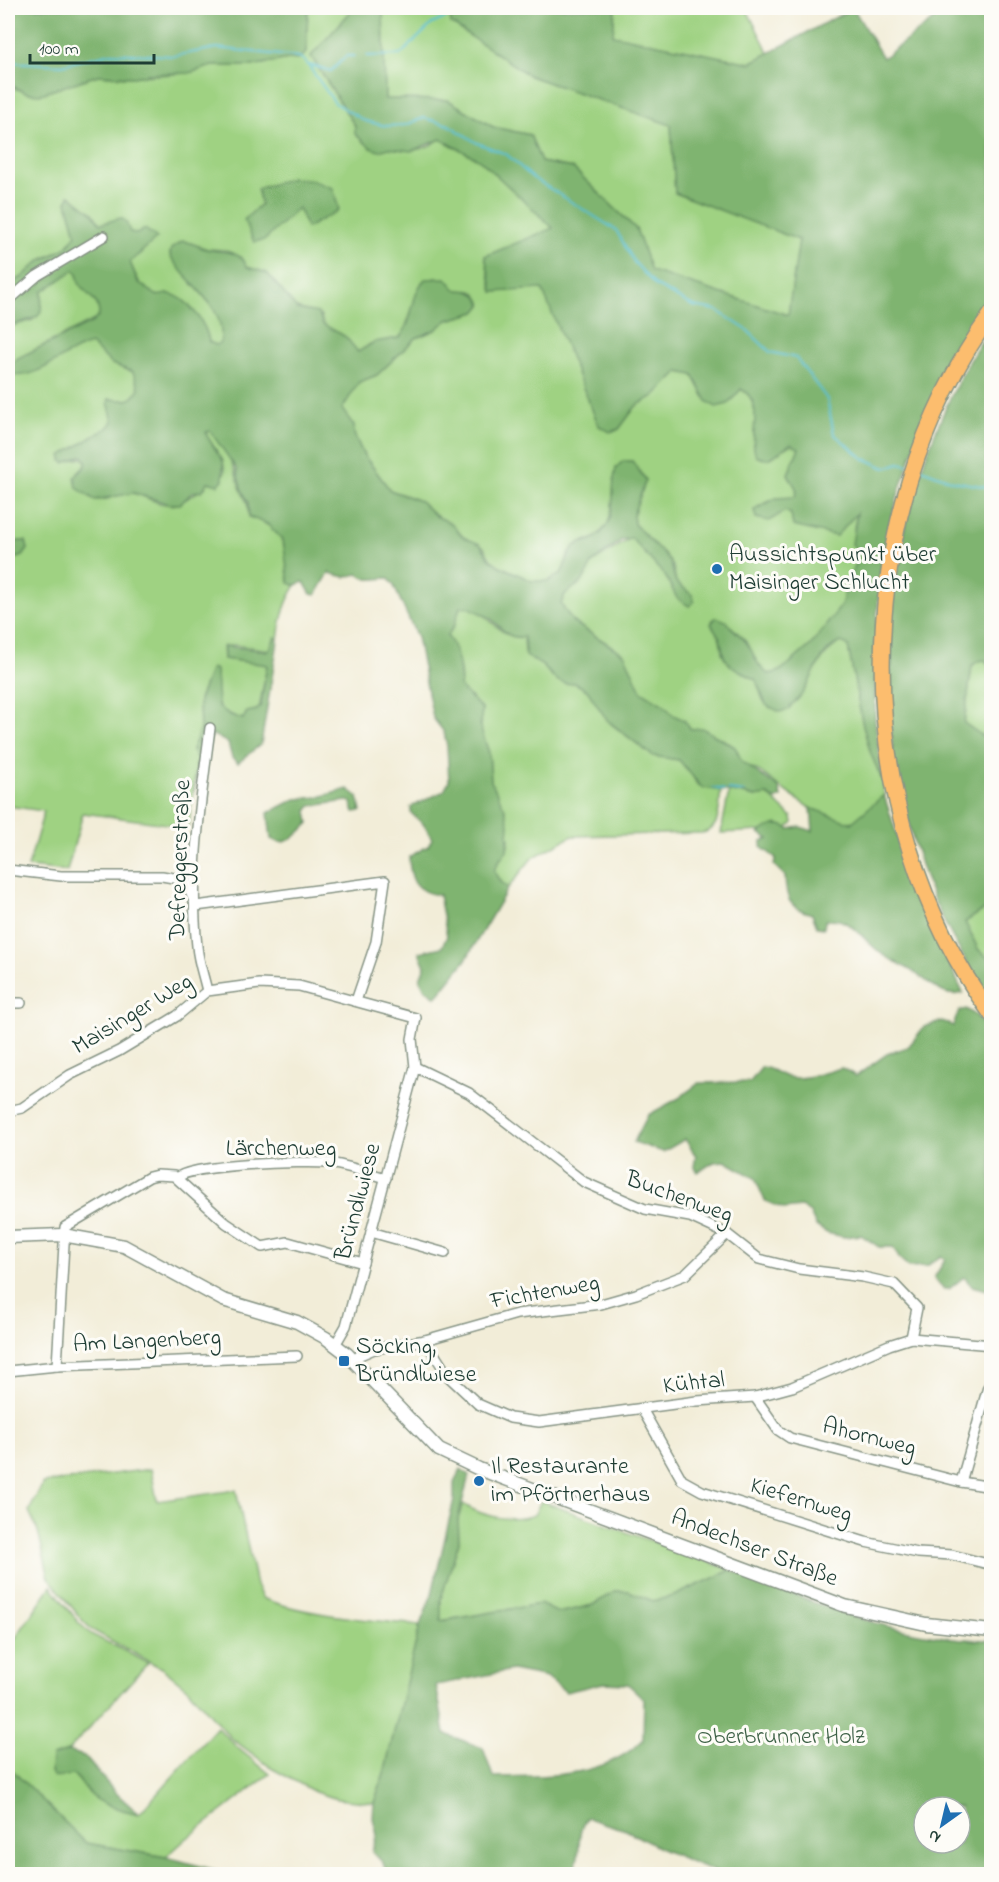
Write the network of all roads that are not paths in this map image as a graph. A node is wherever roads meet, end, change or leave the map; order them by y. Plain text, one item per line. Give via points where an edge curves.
1 (104, 236) dead end
2 (8, 301) edge
3 (987, 319) edge
4 (210, 728) dead end
5 (8, 870) edge
6 (196, 906) junction
7 (207, 991) junction
8 (356, 1001) junction
9 (8, 1003) edge
10 (21, 1003) dead end
11 (992, 1015) edge
12 (415, 1067) junction
13 (8, 1111) edge
14 (177, 1178) junction
15 (386, 1178) junction
16 (371, 1232) junction
17 (727, 1234) junction
18 (63, 1235) junction
19 (8, 1237) edge
20 (445, 1253) dead end
21 (363, 1263) junction
22 (911, 1338) junction
23 (425, 1340) junction
24 (335, 1345) junction
25 (992, 1345) edge
26 (297, 1356) dead end
27 (354, 1361) junction
28 (57, 1366) junction
29 (8, 1371) edge
30 (988, 1387) dead end
31 (755, 1397) junction
32 (642, 1409) junction
33 (961, 1482) junction
34 (992, 1487) edge
35 (992, 1565) edge
36 (992, 1631) edge

1 - 2 street via 37,276
3 - 11 main road via 948,387 922,445 887,578 882,646 892,786 909,847 935,916 969,984
4 - 6 street, Defreggerstraße via 201,788
5 - 6 street via 61,876 162,876 185,880
6 - 7 street, Defreggerstraße via 197,947
6 - 8 street via 385,881 376,942
7 - 8 street, Maisinger Weg via 259,984 299,986
7 - 13 street, Maisinger Weg via 177,1016 119,1051 70,1075 22,1108
8 - 12 street, Maisinger Weg via 416,1018 412,1039
9 - 10 street
12 - 15 street, Bründlwiese
12 - 17 street, Buchenweg via 469,1093 584,1182 645,1209 690,1218
14 - 15 street, Lärchenweg via 190,1171 328,1163
14 - 18 street, Lärchenweg via 165,1174 149,1177 68,1223
14 - 21 street via 226,1223 262,1247 288,1242
15 - 16 street, Bründlwiese
16 - 20 street
16 - 21 street, Bründlwiese
17 - 22 street, Buchenweg via 759,1259 894,1284 917,1308
17 - 23 street, Fichtenweg via 685,1275 636,1294 601,1304 517,1314
18 - 19 street, Andechser Straße
18 - 24 street, Andechser Straße via 124,1246 223,1300 297,1322
18 - 28 street, Am Langenberg
21 - 24 street, Bründlwiese via 346,1326
22 - 25 street, Kühtal
22 - 31 street, Kühtal via 792,1387
23 - 27 street, Fichtenweg via 374,1349
23 - 32 street, Kühtal via 459,1388 493,1412 539,1422
24 - 27 street, Andechser Straße
26 - 28 street, Am Langenberg
27 - 36 street, Andechser Straße via 439,1450 479,1469 845,1606 926,1624
28 - 29 street
30 - 33 street
31 - 32 street, Kühtal
31 - 33 street, Ahornweg via 778,1430 790,1438
32 - 35 street, Kiefernweg via 682,1480 702,1491 865,1542
33 - 34 street, Ahornweg

